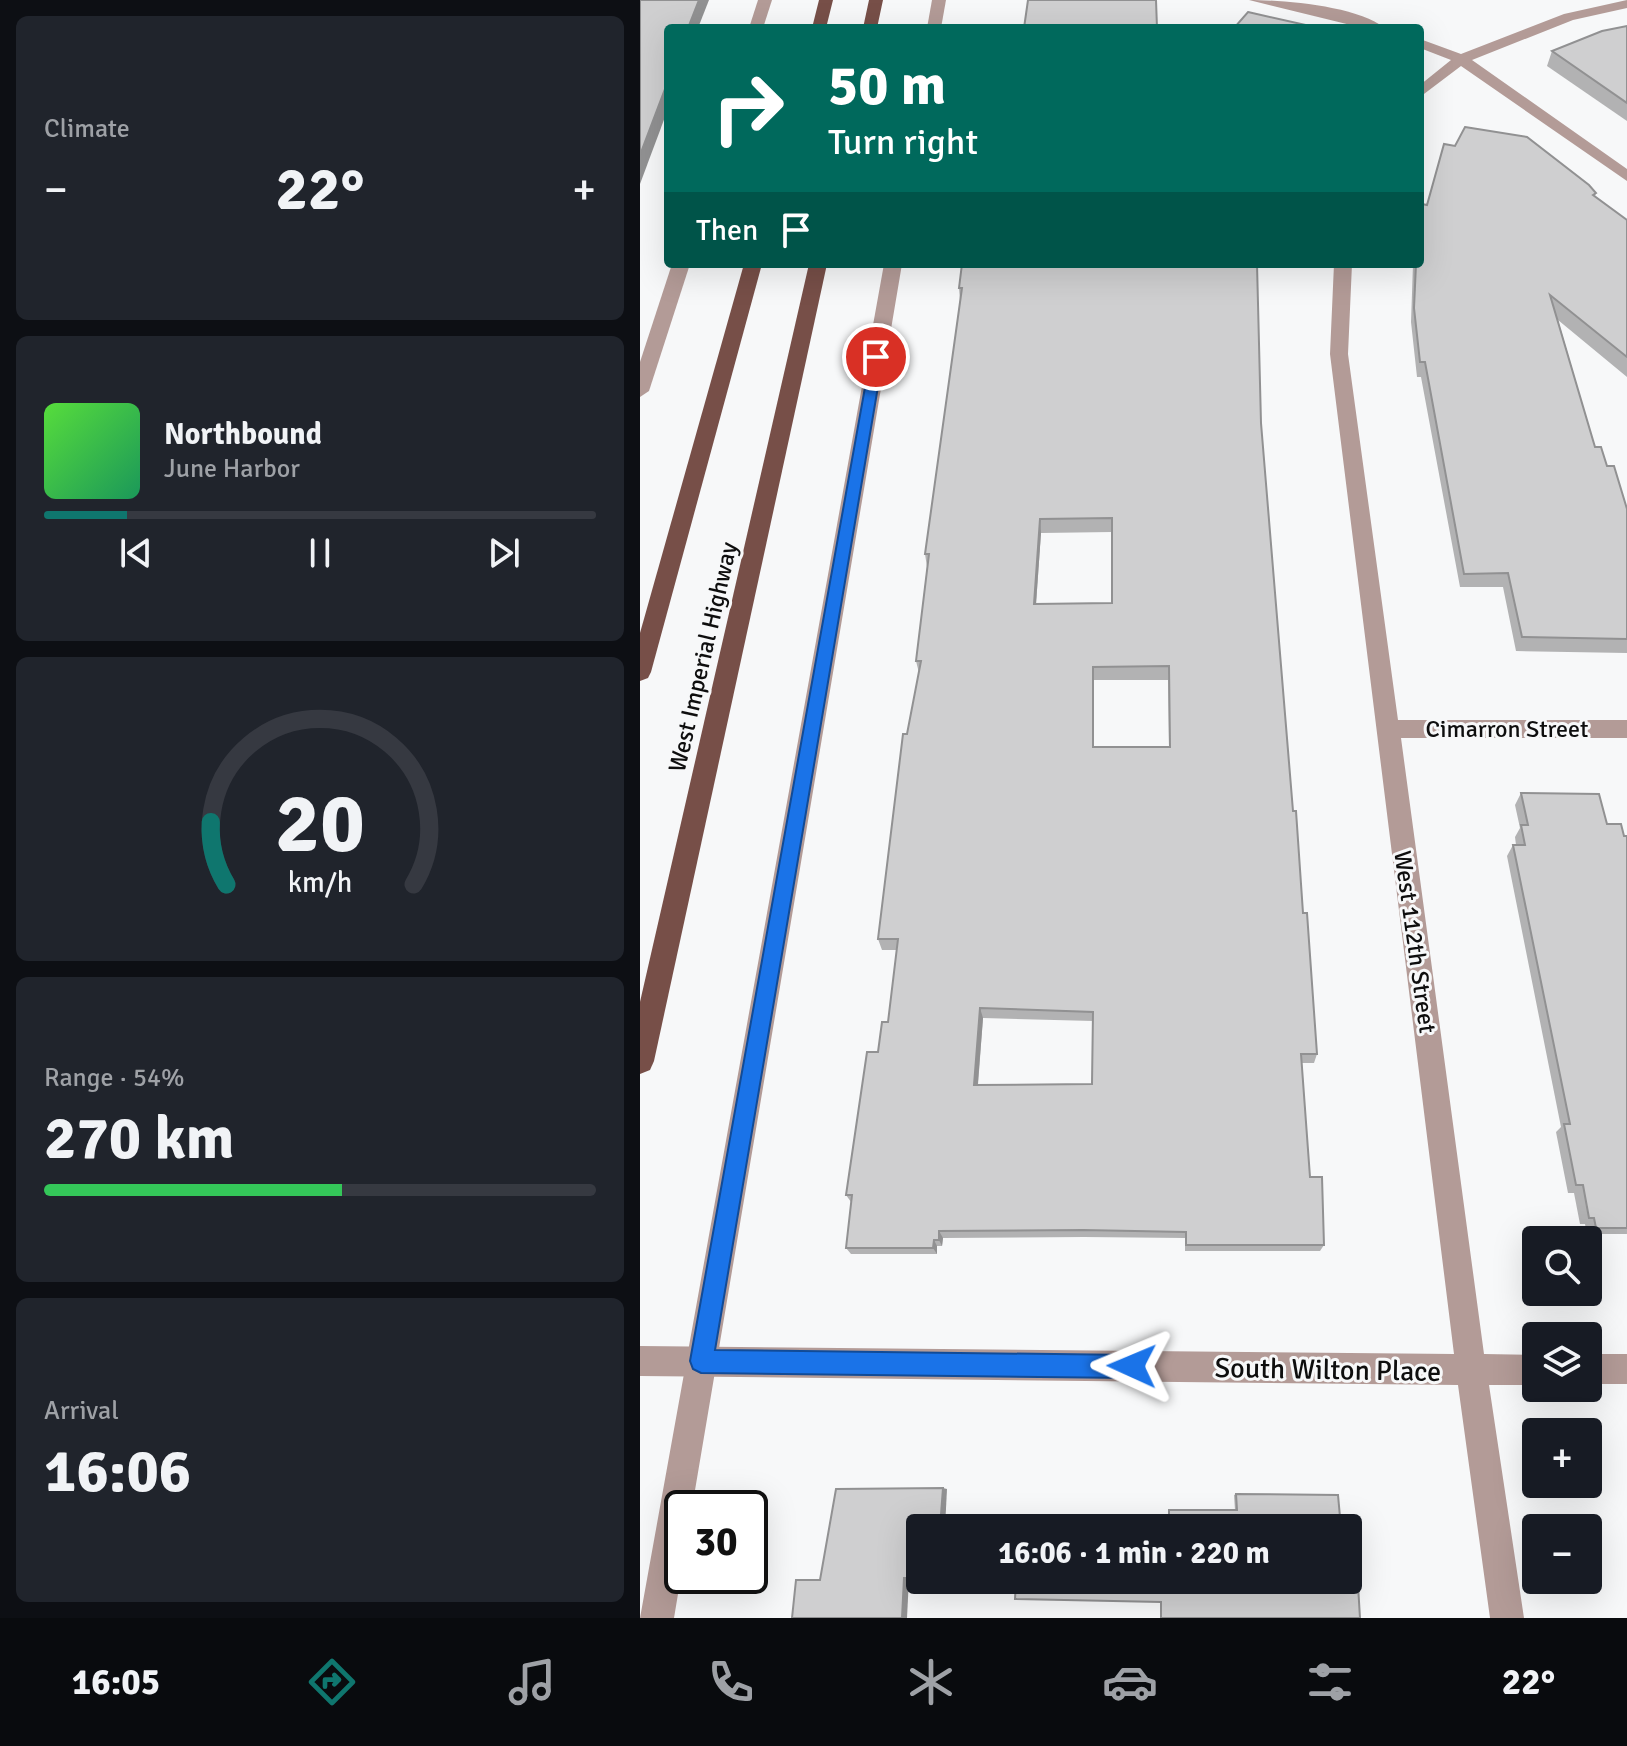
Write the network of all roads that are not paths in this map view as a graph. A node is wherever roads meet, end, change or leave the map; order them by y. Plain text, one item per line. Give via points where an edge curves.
1 (765, 0) edge
2 (826, 0) edge
3 (876, 0) edge
4 (939, 0) edge
5 (1256, 0) edge
6 (1627, 4) edge
7 (757, 24) edge
8 (820, 24) edge
9 (871, 24) edge
10 (935, 24) edge
11 (1363, 24) edge
12 (1424, 45) edge
13 (1461, 59) junction
14 (1424, 89) edge
15 (1627, 176) edge
16 (680, 268) edge
17 (752, 268) edge
18 (817, 268) edge
19 (892, 268) edge
20 (1343, 268) edge
21 (640, 391) edge
22 (640, 672) edge
23 (1386, 729) junction
24 (1627, 729) edge
25 (640, 1061) edge
26 (640, 1361) edge
27 (701, 1361) junction
28 (1602, 1369) edge
29 (1627, 1369) edge
30 (1471, 1370) junction
31 (1522, 1370) edge
32 (657, 1618) edge
33 (1507, 1618) edge

1 - 7 street
2 - 8 main road
3 - 9 main road
4 - 10 street
5 - 11 street
6 - 13 street via 1569,17
12 - 13 street
13 - 14 street
13 - 15 street
16 - 21 street
17 - 22 main road
18 - 25 main road, West Imperial Highway
19 - 27 street
20 - 23 street, West 112th Street via 1339,354
23 - 24 street, Cimarron Street
23 - 30 street, West 112th Street
26 - 27 street, South Wilton Place
27 - 30 street, South Wilton Place
27 - 32 street
28 - 29 street
30 - 31 street, South Wilton Place
30 - 33 street, West 112th Street

